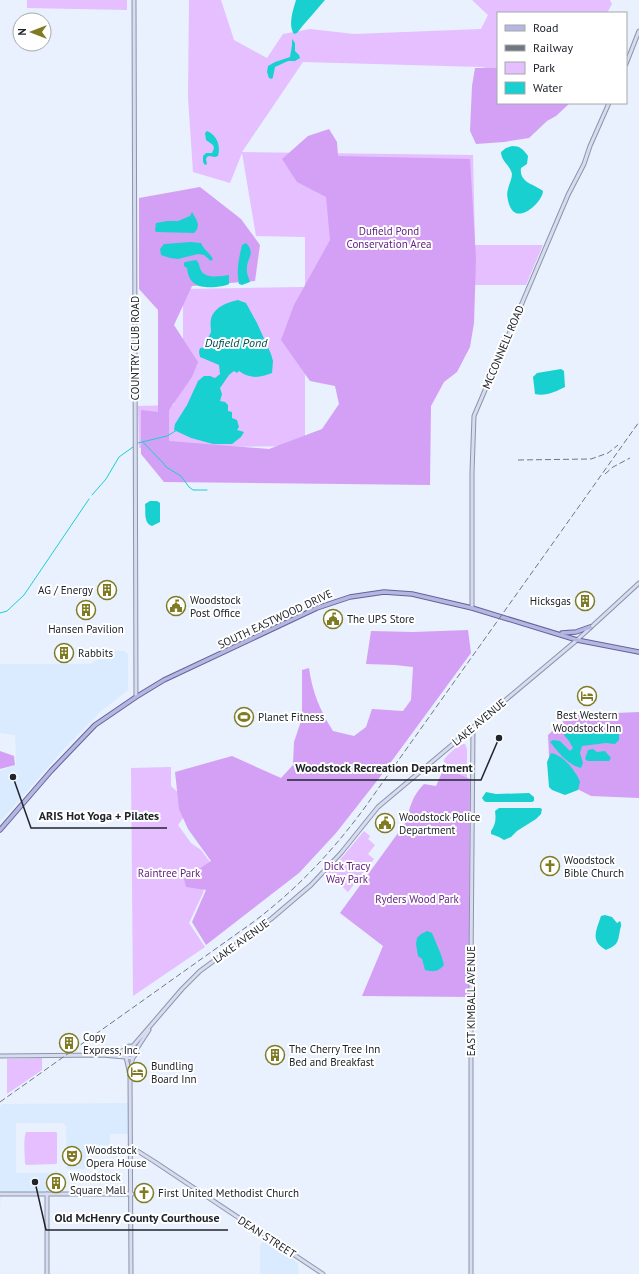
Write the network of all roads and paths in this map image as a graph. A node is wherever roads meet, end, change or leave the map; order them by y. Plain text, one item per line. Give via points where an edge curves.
1 (134, 0) edge
2 (639, 31) edge
3 (627, 61) edge
4 (609, 104) edge
5 (639, 583) edge
6 (472, 608) junction
7 (590, 627) junction
8 (558, 633) junction
9 (577, 640) junction
10 (639, 652) edge
11 (136, 696) junction
12 (473, 727) junction
13 (0, 830) edge
14 (149, 1028) junction
15 (133, 1046) junction
16 (124, 1050) junction
17 (136, 1050) junction
18 (102, 1055) junction
19 (0, 1056) edge
20 (126, 1057) junction
21 (133, 1058) junction
22 (130, 1076) junction
23 (130, 1148) junction
24 (0, 1194) edge
25 (47, 1194) junction
26 (132, 1194) junction
27 (48, 1274) edge
28 (132, 1274) edge
29 (323, 1274) edge
30 (471, 1274) edge

1 - 11 street, COUNTRY CLUB ROAD
2 - 3 street
4 - 6 street, MCCONNELL ROAD via 474,416
5 - 7 street, LAKE AVENUE
6 - 8 main road, SOUTH EASTWOOD DRIVE
6 - 11 main road, SOUTH EASTWOOD DRIVE via 407,593 384,592 350,597 318,608 164,680
7 - 8 main road via 570,633
7 - 9 street, LAKE AVENUE
8 - 9 main road, SOUTH EASTWOOD DRIVE
9 - 10 main road, SOUTH EASTWOOD DRIVE
9 - 12 street, LAKE AVENUE
11 - 13 main road, SOUTH EASTWOOD DRIVE via 95,725
12 - 14 street, LAKE AVENUE via 378,807 328,868 295,900 189,981
12 - 30 street, EAST KIMBALL AVENUE
14 - 15 street, LAKE AVENUE
14 - 17 street, LAKE AVENUE
15 - 16 street via 128,1046
15 - 17 street
16 - 18 street
16 - 20 street
17 - 21 street
18 - 19 street
18 - 20 street
20 - 21 street
20 - 22 street
21 - 22 street
22 - 23 street
23 - 26 street
23 - 29 street, DEAN STREET
24 - 25 street
25 - 26 street
25 - 27 street
26 - 28 street

